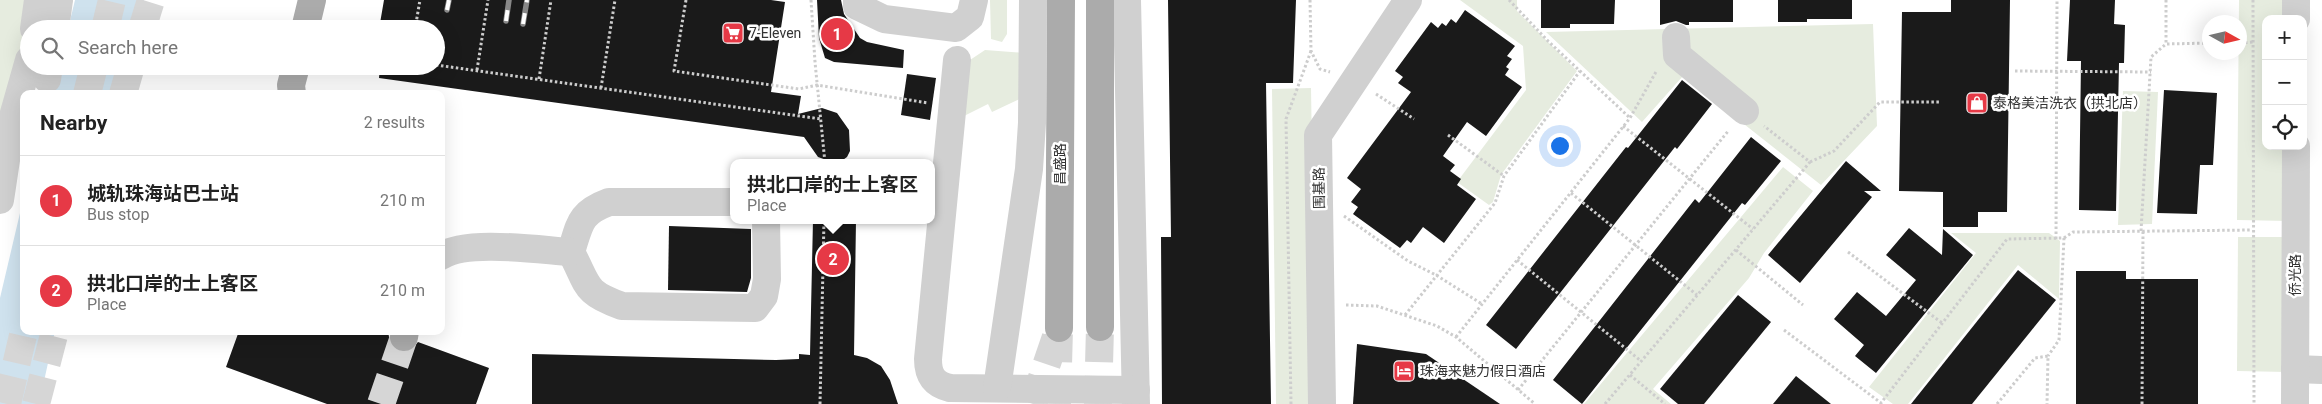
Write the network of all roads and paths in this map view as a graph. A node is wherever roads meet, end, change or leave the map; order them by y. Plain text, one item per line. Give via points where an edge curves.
1 (38, 0) edge
2 (59, 0) edge
3 (312, 0) edge
4 (420, 0) edge
5 (488, 0) edge
6 (551, 0) edge
7 (615, 0) edge
8 (686, 0) edge
9 (811, 0) edge
10 (857, 0) edge
11 (974, 0) edge
12 (1033, 0) edge
13 (1061, 0) edge
14 (1100, 0) edge
15 (1127, 0) edge
16 (1408, 0) edge
17 (2057, 0) edge
18 (2166, 0) edge
19 (2252, 0) edge
20 (2296, 0) edge
21 (1511, 1) edge
22 (2296, 15) edge
23 (35, 20) edge
24 (56, 20) edge
25 (307, 20) edge
26 (417, 20) edge
27 (1676, 37) joint
28 (2247, 42) edge
29 (2253, 42) junction
30 (2202, 43) edge
31 (2166, 44) junction
32 (1311, 51) dead end
33 (958, 60) dead end
34 (445, 66) edge
35 (476, 70) junction
36 (1580, 71) junction
37 (2015, 71) dead end
38 (2057, 72) junction
39 (2151, 72) junction
40 (38, 75) edge
41 (294, 75) edge
42 (538, 79) junction
43 (817, 85) junction
44 (601, 88) junction
45 (29, 90) edge
46 (292, 90) edge
47 (1939, 102) dead end
48 (20, 106) edge
49 (953, 108) junction
50 (1745, 111) junction
51 (1630, 118) junction
52 (821, 119) junction
53 (1623, 126) junction
54 (1448, 135) dead end
55 (2296, 150) edge
56 (825, 159) edge
57 (1810, 162) junction
58 (1504, 176) junction
59 (1690, 178) junction
60 (1319, 187) junction
61 (1571, 193) junction
62 (0, 200) edge
63 (730, 202) edge
64 (766, 224) edge
65 (824, 224) edge
66 (1754, 229) junction
67 (2252, 230) junction
68 (2142, 231) junction
69 (2056, 238) junction
70 (2064, 238) junction
71 (1636, 244) junction
72 (1736, 250) junction
73 (571, 252) junction
74 (1848, 252) dead end
75 (445, 254) edge
76 (1517, 260) junction
77 (1436, 275) junction
78 (1697, 295) junction
79 (1320, 304) junction
80 (1482, 304) junction
81 (1803, 305) dead end
82 (1581, 312) junction
83 (1405, 315) junction
84 (1942, 324) junction
85 (1100, 327) tunnel mouth
86 (1059, 328) dead end
87 (1784, 330) dead end
88 (1456, 337) junction
89 (2048, 356) junction
90 (1641, 361) junction
91 (2295, 369) junction
92 (2322, 370) edge
93 (1630, 375) junction
94 (997, 388) junction
95 (1518, 390) junction
96 (1136, 397) edge
97 (1881, 403) edge
98 (820, 404) edge
99 (1291, 404) edge
100 (1322, 404) edge
101 (1535, 404) edge
102 (1606, 404) edge
103 (1666, 404) edge
104 (1997, 404) edge
105 (2047, 404) edge
106 (2142, 404) edge
107 (2254, 404) edge
108 (2295, 404) edge

1 - 23 street
2 - 24 street
3 - 25 main road
4 - 26 path
5 - 35 path
6 - 42 path
7 - 44 path
8 - 43 path via 674,71 800,89
9 - 43 path
10 - 11 street via 857,6 884,19 956,28 970,17
12 - 94 street via 1029,169
13 - 86 main road, 昌盛路
14 - 85 main road
15 - 96 street
16 - 60 street, 围基路 via 1318,135
17 - 38 path
18 - 31 path
19 - 29 path
20 - 22 street
21 - 36 path
27 - 50 street via 1677,56
27 - 51 path
28 - 29 path
29 - 67 path
30 - 31 path
31 - 39 path via 2152,57
32 - 99 path via 1286,119
33 - 49 street
34 - 35 path
35 - 42 path
36 - 51 path
36 - 58 path
37 - 38 path
38 - 39 path
38 - 69 path
39 - 68 path
40 - 45 street
41 - 46 main road
42 - 44 path
43 - 49 path
43 - 52 path
44 - 52 path
47 - 57 path via 1880,102 1834,151
48 - 62 street via 12,120
49 - 94 street via 928,368 933,380 943,386
50 - 57 path
50 - 59 path
51 - 53 path
52 - 56 path
53 - 59 path
53 - 61 path
54 - 58 path
55 - 91 street, 侨光路
57 - 66 path
58 - 77 path via 1495,203
59 - 66 path
59 - 71 path
60 - 77 path via 1339,212 1408,261
60 - 79 street, 围基路
61 - 71 path
61 - 76 path
63 - 73 street via 609,202 592,209 581,221
64 - 73 street via 767,279 764,296 755,308 622,306 601,298 585,284
65 - 98 path
66 - 72 path
67 - 68 path
67 - 107 path
68 - 70 path via 2073,232
68 - 106 path
69 - 70 path
69 - 84 path via 2007,239
70 - 89 path via 2059,340
71 - 78 path
71 - 82 path
72 - 78 path
72 - 81 path
73 - 75 street via 477,246
74 - 84 path
76 - 80 path
76 - 82 path
77 - 80 path
77 - 83 path
78 - 90 path
79 - 83 path via 1376,306
79 - 100 street, 围基路
80 - 88 path
82 - 90 path
82 - 95 path
83 - 88 path via 1437,326
84 - 97 path
87 - 97 path
88 - 95 path
89 - 104 path via 2035,358
89 - 105 path
90 - 93 path
91 - 92 street
91 - 108 street, 侨光路
93 - 102 path
93 - 103 path
94 - 96 street
95 - 101 path

